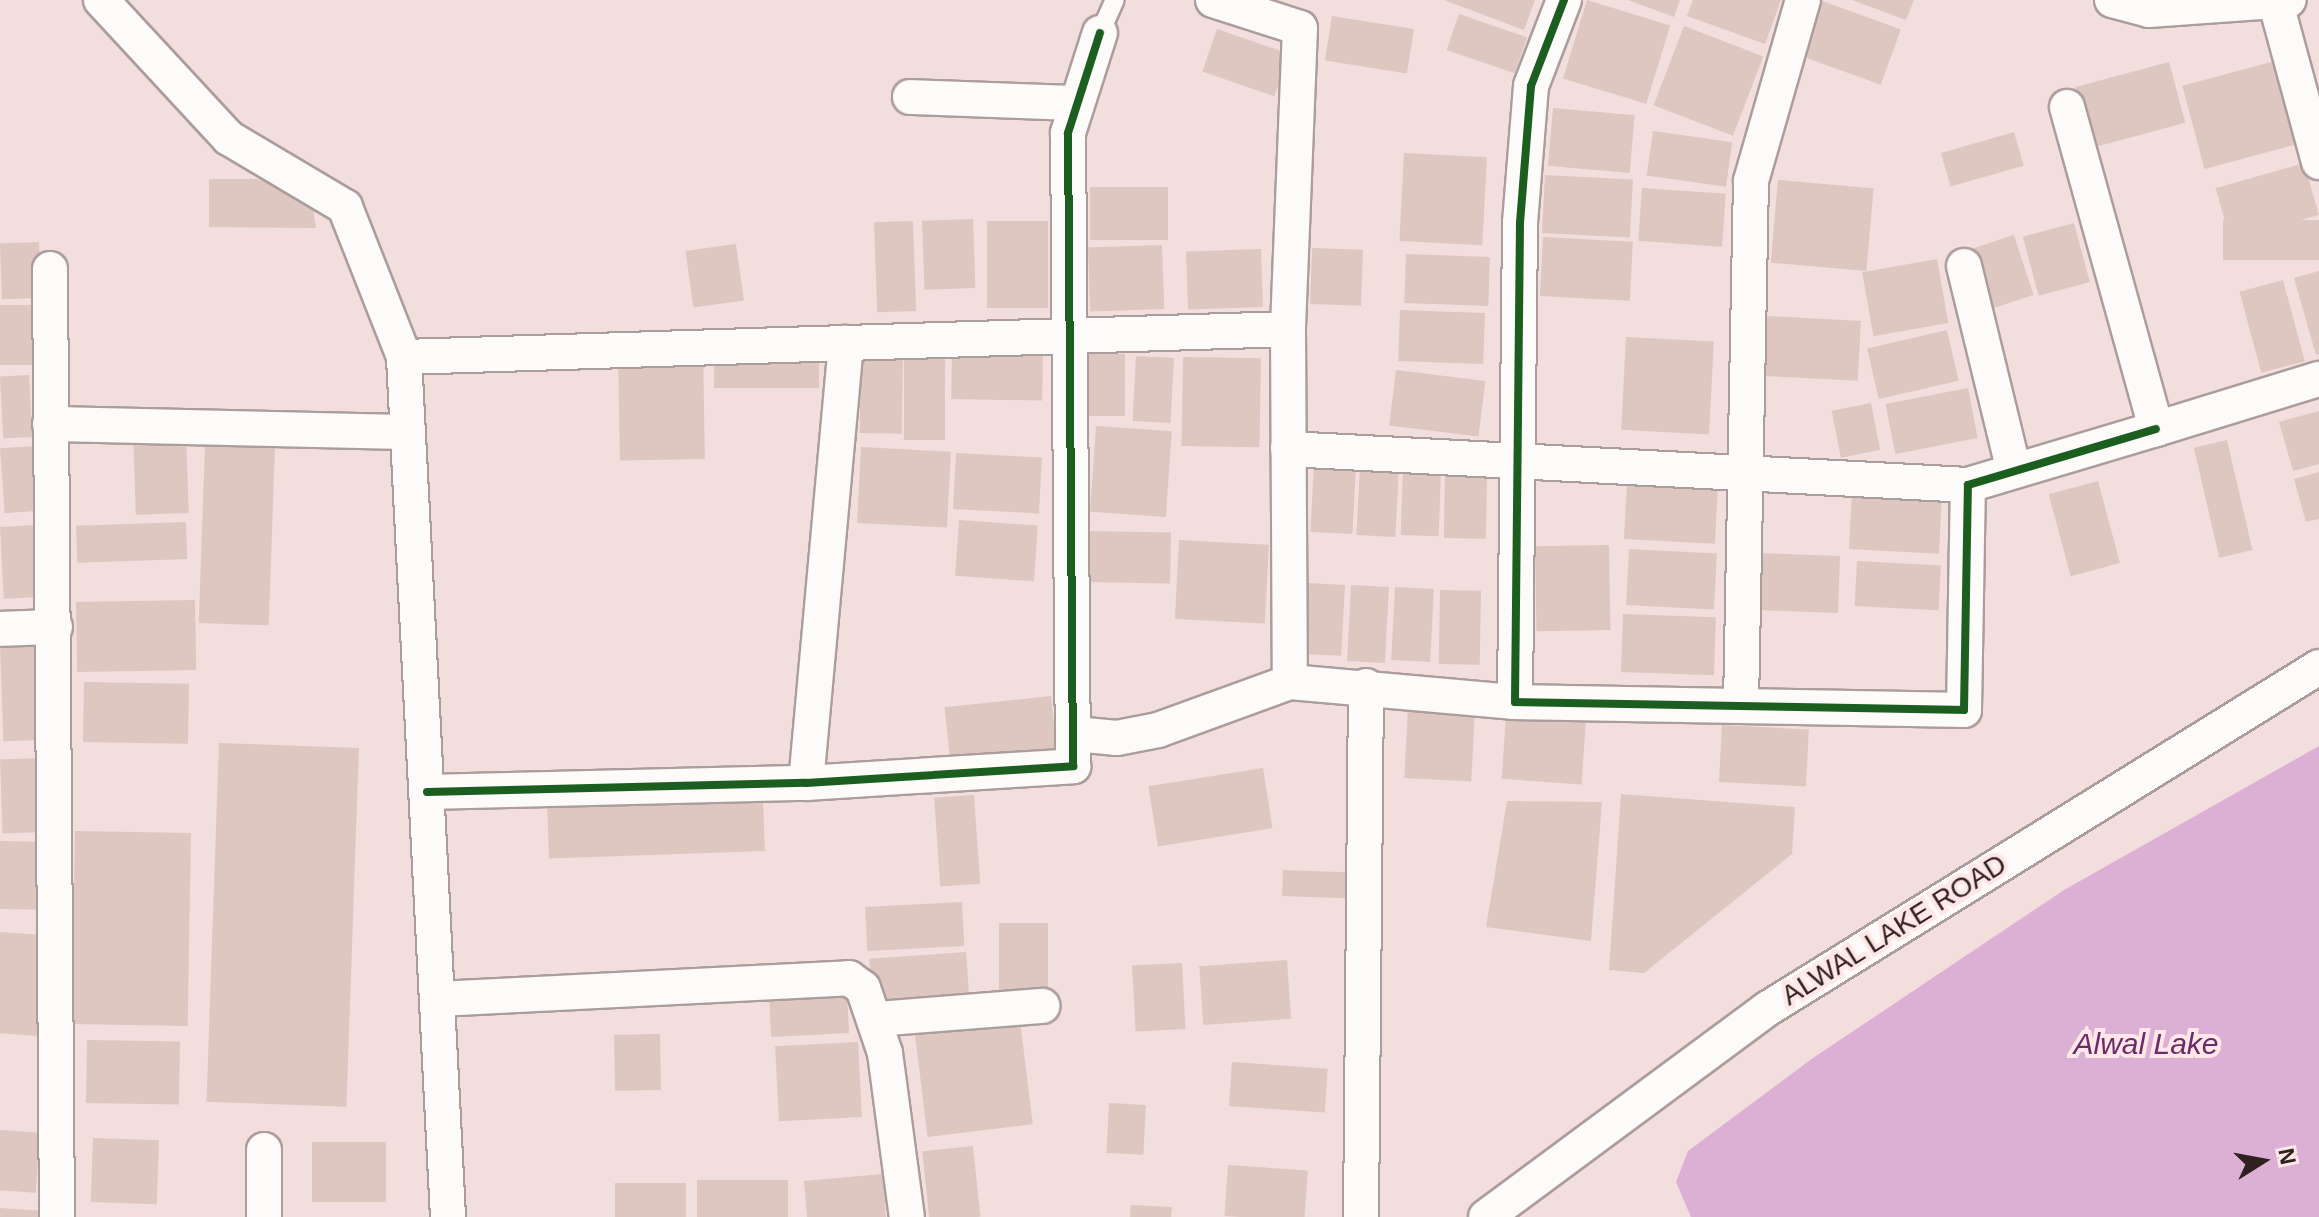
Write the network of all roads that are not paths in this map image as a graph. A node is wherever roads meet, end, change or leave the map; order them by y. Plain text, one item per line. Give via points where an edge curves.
1 (101, 0) edge
2 (1115, 0) edge
3 (1213, 0) edge
4 (1564, 0) edge
5 (1803, 0) edge
6 (2112, 0) edge
7 (2280, 1) edge
8 (1100, 33) joint
9 (910, 97) dead end
10 (1077, 103) junction
11 (2067, 107) dead end
12 (2319, 162) edge
13 (1964, 266) dead end
14 (50, 269) dead end
15 (1288, 329) junction
16 (1065, 336) junction
17 (846, 343) junction
18 (404, 357) junction
19 (2319, 379) edge
20 (50, 424) junction
21 (2156, 429) junction
22 (408, 432) junction
23 (1288, 449) junction
24 (1520, 457) junction
25 (1746, 469) junction
26 (2014, 471) junction
27 (1968, 485) junction
28 (55, 627) junction
29 (0, 629) edge
30 (2319, 667) edge
31 (1290, 682) junction
32 (1366, 686) junction
33 (1515, 702) junction
34 (1741, 705) junction
35 (1075, 734) junction
36 (806, 783) junction
37 (427, 792) junction
38 (438, 999) junction
39 (1042, 1006) dead end
40 (876, 1019) junction
41 (264, 1150) dead end
42 (57, 1217) edge
43 (264, 1217) edge
44 (448, 1217) edge
45 (907, 1217) edge
46 (1361, 1217) edge
47 (1486, 1217) edge

1 - 18 street via 229,138 345,207
2 - 8 lane
3 - 15 street via 1300,28
4 - 24 street via 1531,86 1520,223
5 - 25 street via 1751,181
6 - 7 street via 2149,10
7 - 12 street
8 - 10 street
9 - 10 street
10 - 16 street via 1068,133
11 - 21 street
13 - 26 street
14 - 20 street
15 - 16 street
15 - 23 street
16 - 17 street
16 - 35 street
17 - 18 street
17 - 36 street
18 - 22 street
19 - 21 street
20 - 22 street
20 - 28 street
21 - 26 street
22 - 37 street
23 - 24 street
23 - 31 street
24 - 25 street
24 - 33 street
25 - 27 street
25 - 34 street
26 - 27 street
27 - 34 street via 1964,710
28 - 29 street
28 - 42 street
30 - 47 street, ALWAL LAKE ROAD via 1767,1009
31 - 32 street
31 - 35 street via 1158,730 1117,738
32 - 33 street
32 - 46 street
33 - 34 street
35 - 36 street via 1073,766
36 - 37 street
37 - 38 street
38 - 40 street via 849,978 863,988
38 - 44 street
39 - 40 street
40 - 45 street
41 - 43 street

